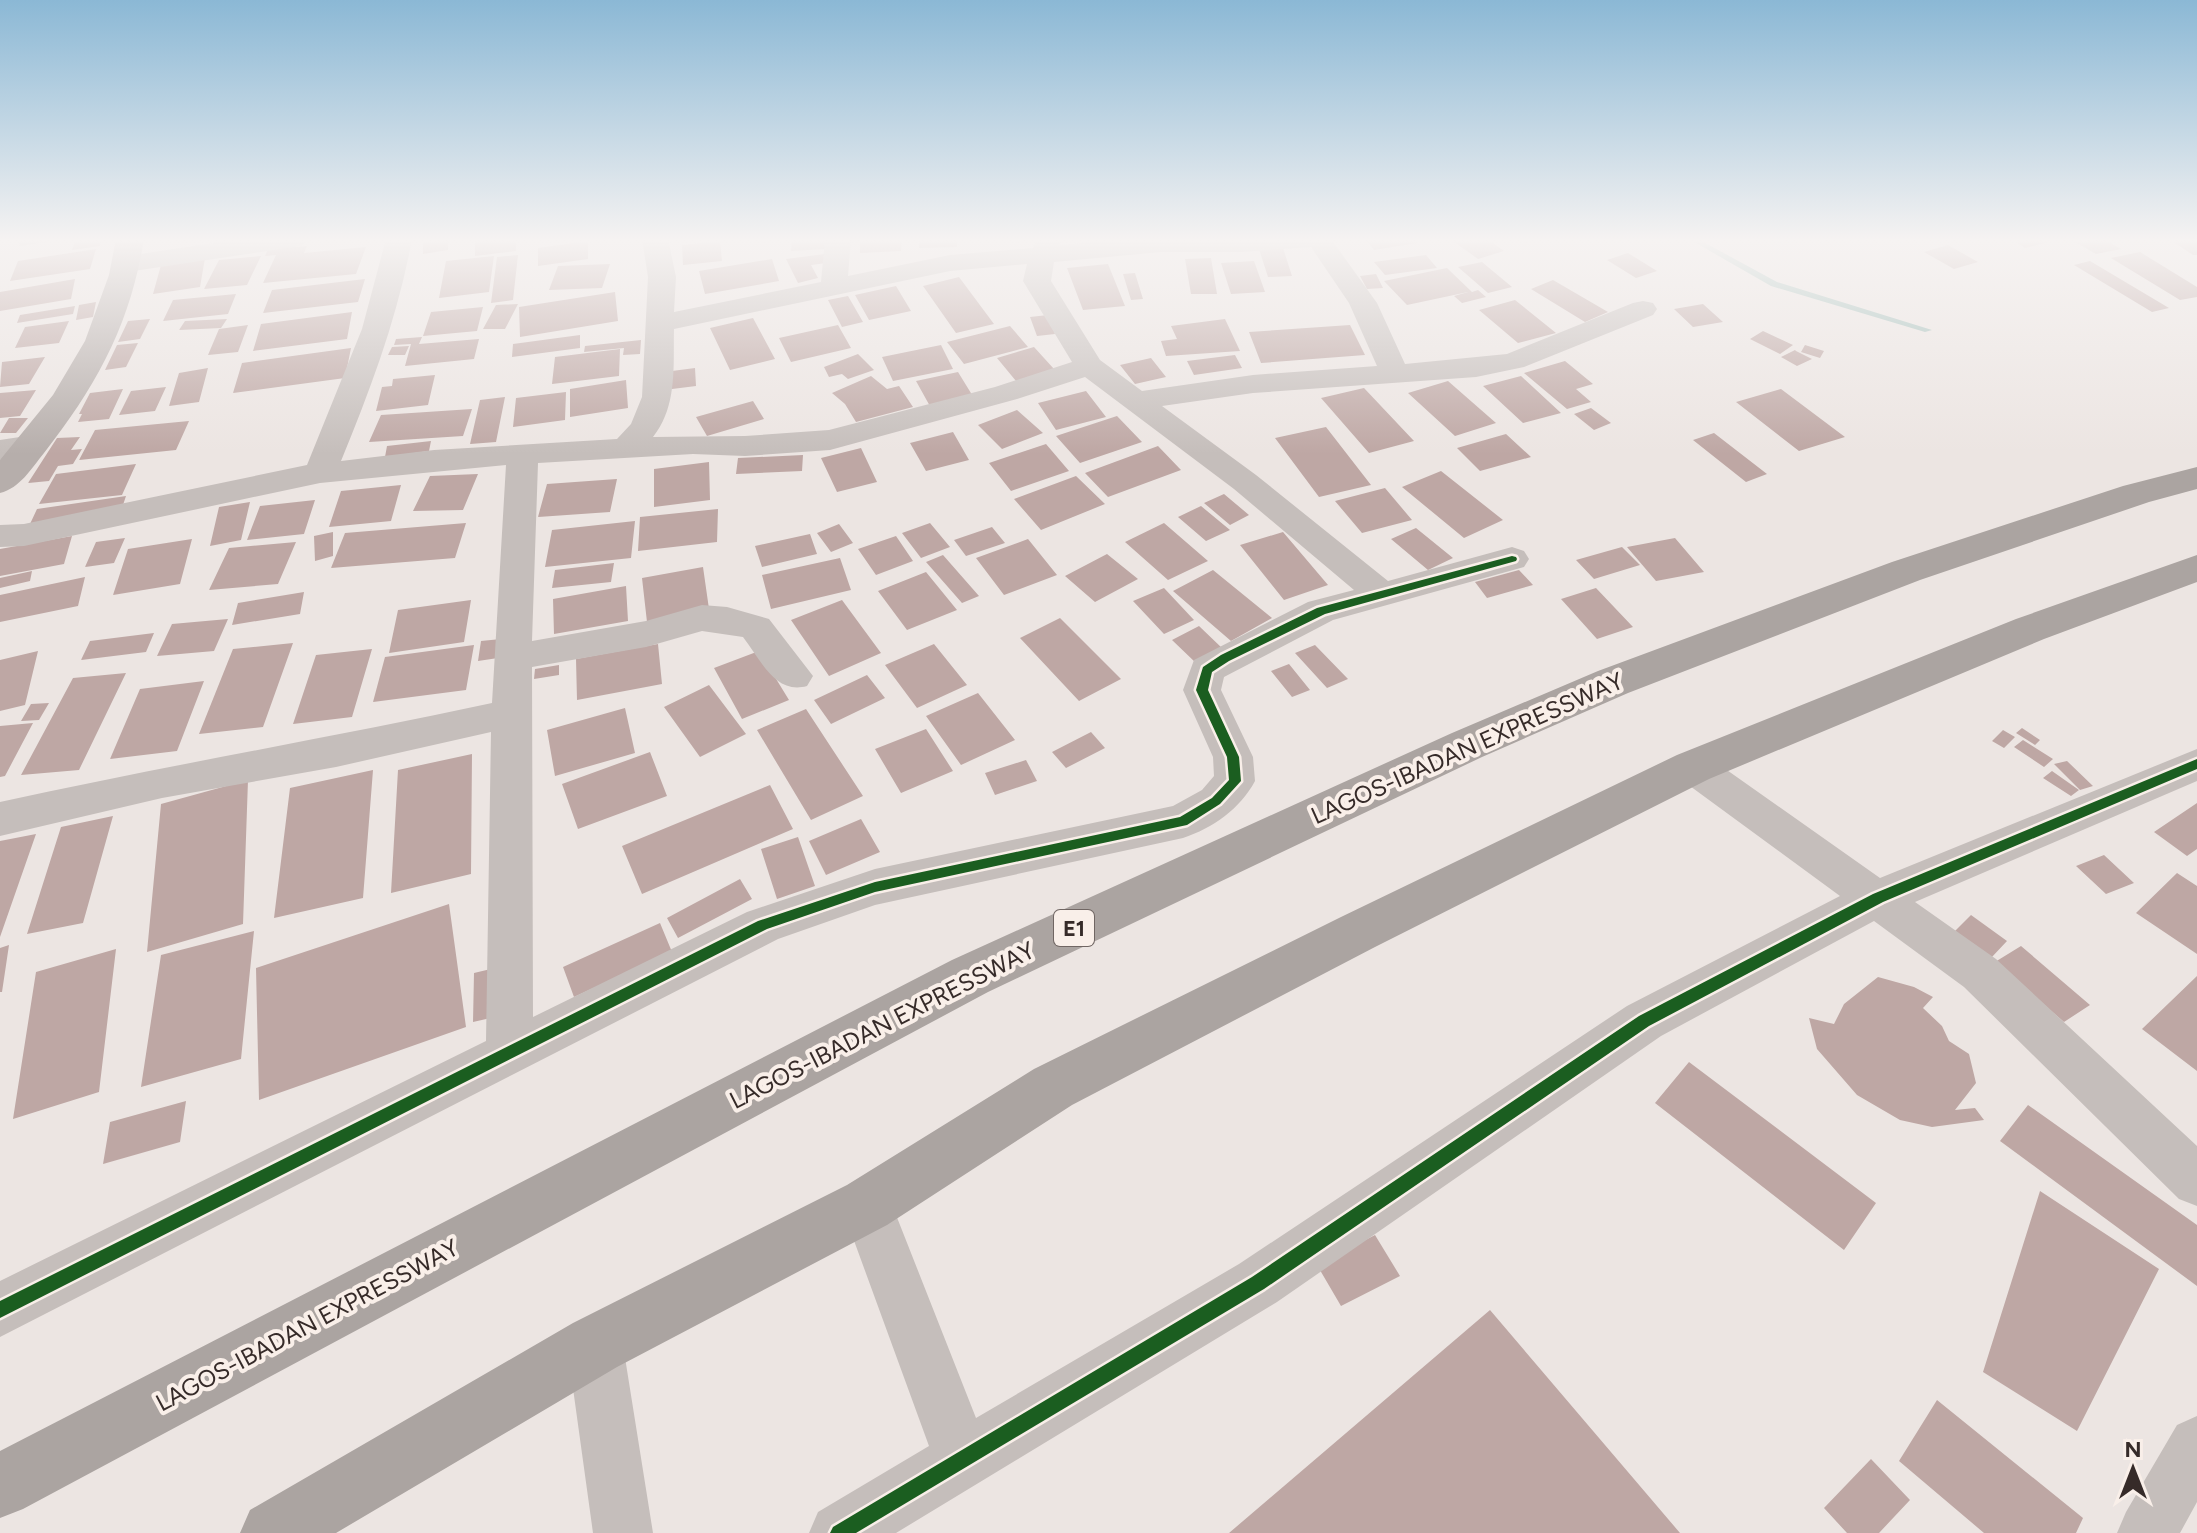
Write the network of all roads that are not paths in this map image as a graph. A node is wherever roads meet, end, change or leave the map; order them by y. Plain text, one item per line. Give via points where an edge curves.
1 (113, 311) edge
2 (384, 311) edge
3 (661, 311) edge
4 (717, 311) edge
5 (1055, 311) edge
6 (1366, 311) edge
7 (1639, 311) edge
8 (660, 323) junction
9 (1089, 366) junction
10 (1395, 374) junction
11 (1133, 401) junction
12 (33, 445) junction
13 (625, 449) junction
14 (0, 450) edge
15 (522, 455) junction
16 (320, 473) junction
17 (2197, 478) edge
18 (0, 482) edge
19 (0, 536) edge
20 (1512, 559) dead end
21 (2197, 568) edge
22 (1381, 594) junction
23 (515, 657) junction
24 (794, 676) dead end
25 (511, 713) junction
26 (2197, 764) edge
27 (1693, 767) junction
28 (0, 819) edge
29 (1878, 898) junction
30 (510, 1053) junction
31 (2197, 1181) edge
32 (867, 1205) junction
33 (0, 1310) edge
34 (595, 1345) junction
35 (2197, 1445) edge
36 (964, 1461) junction
37 (0, 1486) edge
38 (273, 1533) edge
39 (623, 1533) edge
40 (839, 1533) edge
41 (2147, 1533) edge

1 - 12 street via 72,396
2 - 16 street
3 - 8 street
4 - 8 street
5 - 9 street
6 - 10 street
7 - 10 street via 1514,361
8 - 13 street via 657,397 645,427
9 - 11 street
9 - 13 street via 830,440
10 - 11 street via 1253,384
11 - 22 street via 1245,482
12 - 14 street
12 - 18 street
13 - 15 street
15 - 16 street
15 - 23 street
16 - 19 street
17 - 37 highway, LAGOS-IBADAN EXPRESSWAY / E1 via 1906,571 1613,682 1467,745 970,976
20 - 22 street
21 - 27 highway via 2030,629
22 - 30 street via 1321,611 1207,670 1202,690 1233,757 1235,781 1216,801 1183,821 875,887 763,925
23 - 24 street via 646,634 702,618 756,628
23 - 25 street
25 - 28 street
25 - 30 street
26 - 29 street
27 - 29 street
27 - 32 highway via 1053,1087
29 - 31 street via 1980,973
29 - 36 street via 1644,1021 1258,1283
30 - 33 street
32 - 34 highway
32 - 36 street
34 - 38 highway
34 - 39 street
35 - 41 street
36 - 40 street

